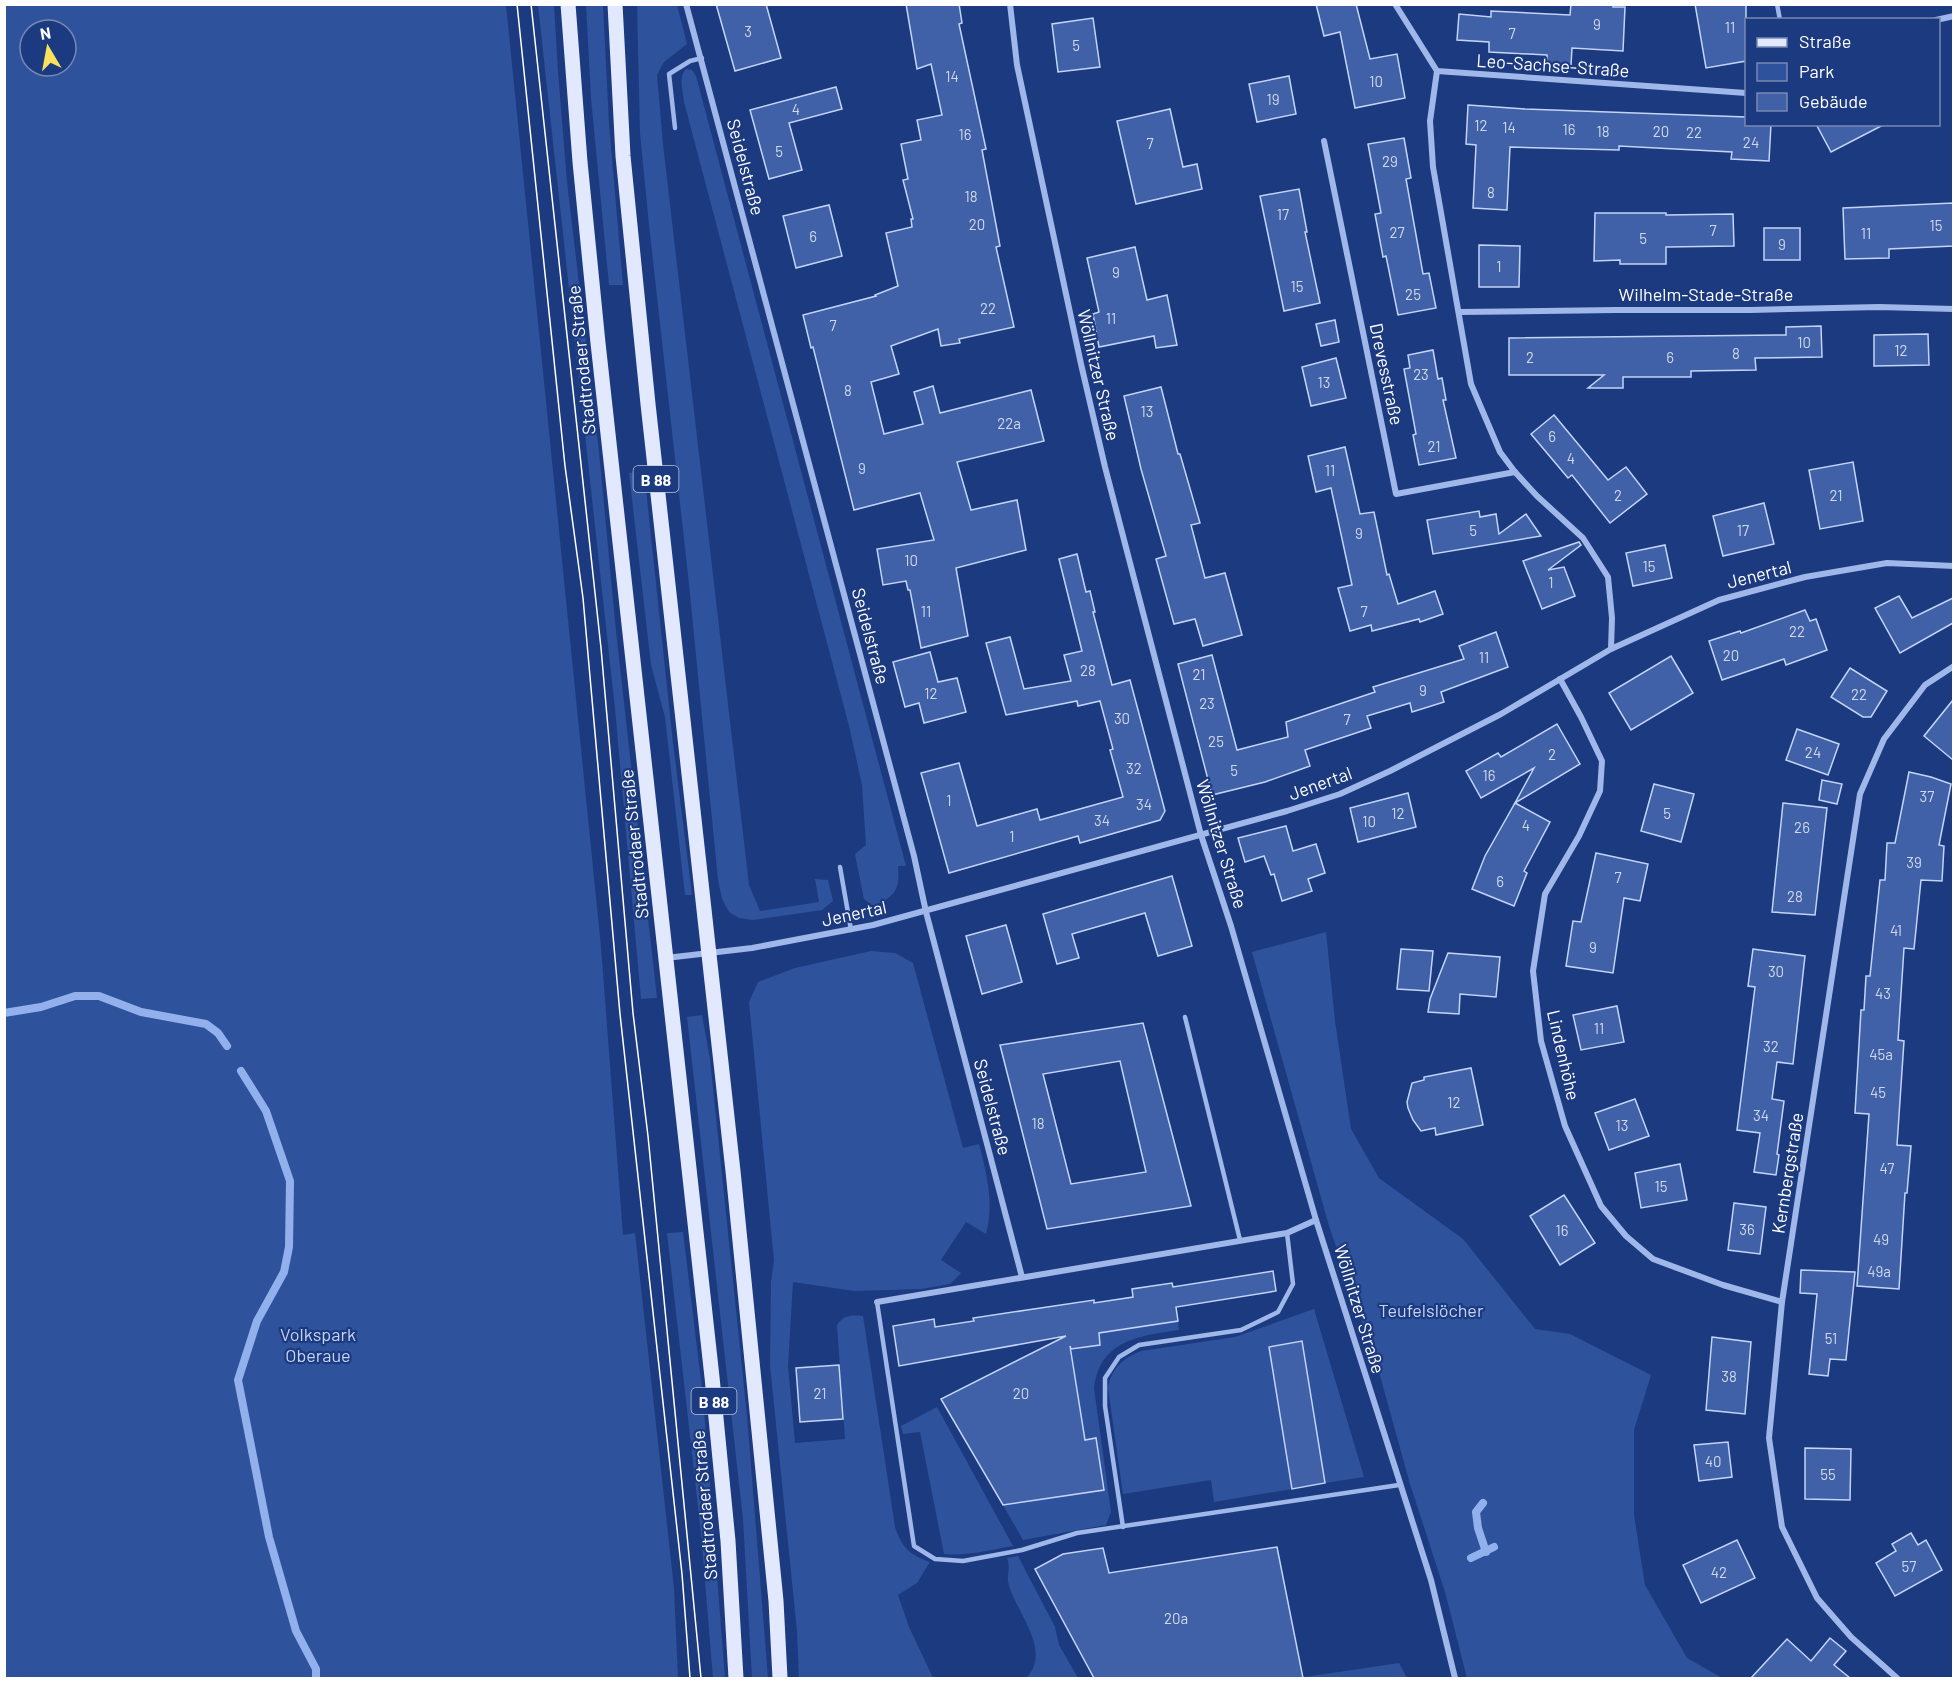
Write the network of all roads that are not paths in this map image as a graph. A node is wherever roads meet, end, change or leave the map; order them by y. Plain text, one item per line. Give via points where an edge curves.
1 (568, 4) edge
2 (615, 4) edge
3 (686, 4) edge
4 (1010, 4) edge
5 (1395, 4) edge
6 (702, 58) junction
7 (1437, 71) junction
8 (1745, 93) edge
9 (675, 128) dead end
10 (1324, 141) dead end
11 (1953, 309) edge
12 (1459, 312) junction
13 (1515, 472) junction
14 (1953, 566) edge
15 (1611, 649) junction
16 (1953, 666) edge
17 (1560, 679) junction
18 (1201, 834) junction
19 (840, 867) dead end
20 (926, 912) junction
21 (851, 930) junction
22 (710, 953) junction
23 (666, 958) junction
24 (1185, 1017) dead end
25 (1316, 1220) junction
26 (1287, 1233) junction
27 (1240, 1240) junction
28 (1022, 1277) junction
29 (877, 1302) joint
30 (1782, 1302) junction
31 (1399, 1485) junction
32 (1124, 1527) junction
33 (736, 1678) edge
34 (780, 1678) edge
35 (1455, 1678) edge
36 (1897, 1678) edge

1 - 23 main road, Stadtrodaer Straße / B 88 via 581,173
2 - 22 main road, B 88 via 623,156
3 - 6 street, Seidelstraße
4 - 18 street, Wöllnitzer Straße via 1017,65 1081,364
5 - 7 street
6 - 9 lane via 669,74
6 - 20 street, Seidelstraße
7 - 8 street, Leo-Sachse-Straße
7 - 12 street via 1430,121 1433,167
10 - 13 street, Drevesstraße via 1396,494
11 - 12 street, Wilhelm-Stade-Straße
12 - 13 street via 1471,384 1500,452
13 - 15 street via 1583,538 1608,577
14 - 15 street, Jenertal via 1887,562 1805,578 1719,600
15 - 17 street, Jenertal
16 - 30 street, Kernbergstraße via 1925,686 1884,739 1860,794
17 - 18 street, Jenertal via 1471,730 1340,794
17 - 30 street, Lindenhöhe via 1602,761 1600,791 1545,894 1533,971 1541,1041 1565,1126 1601,1206 1626,1236 1653,1259
18 - 20 street, Jenertal
18 - 25 street, Wöllnitzer Straße via 1232,926
19 - 21 lane
20 - 21 street, Jenertal
20 - 28 street, Seidelstraße
21 - 22 street, Jenertal
22 - 23 street, Jenertal
22 - 34 main road, B 88 via 776,1601
23 - 33 main road, Stadtrodaer Straße / B 88 via 728,1542
24 - 27 lane
25 - 26 street
25 - 31 street, Wöllnitzer Straße
26 - 27 street
26 - 32 lane via 1293,1284 1278,1312 1241,1330 1139,1345 1119,1357 1105,1378 1105,1406
27 - 28 street
28 - 29 street
29 - 32 lane via 914,1546 934,1559 963,1562 1077,1533
30 - 36 street, Kernbergstraße via 1769,1438 1782,1527 1817,1598 1851,1637
31 - 32 lane
31 - 35 street, Wöllnitzer Straße via 1431,1580

